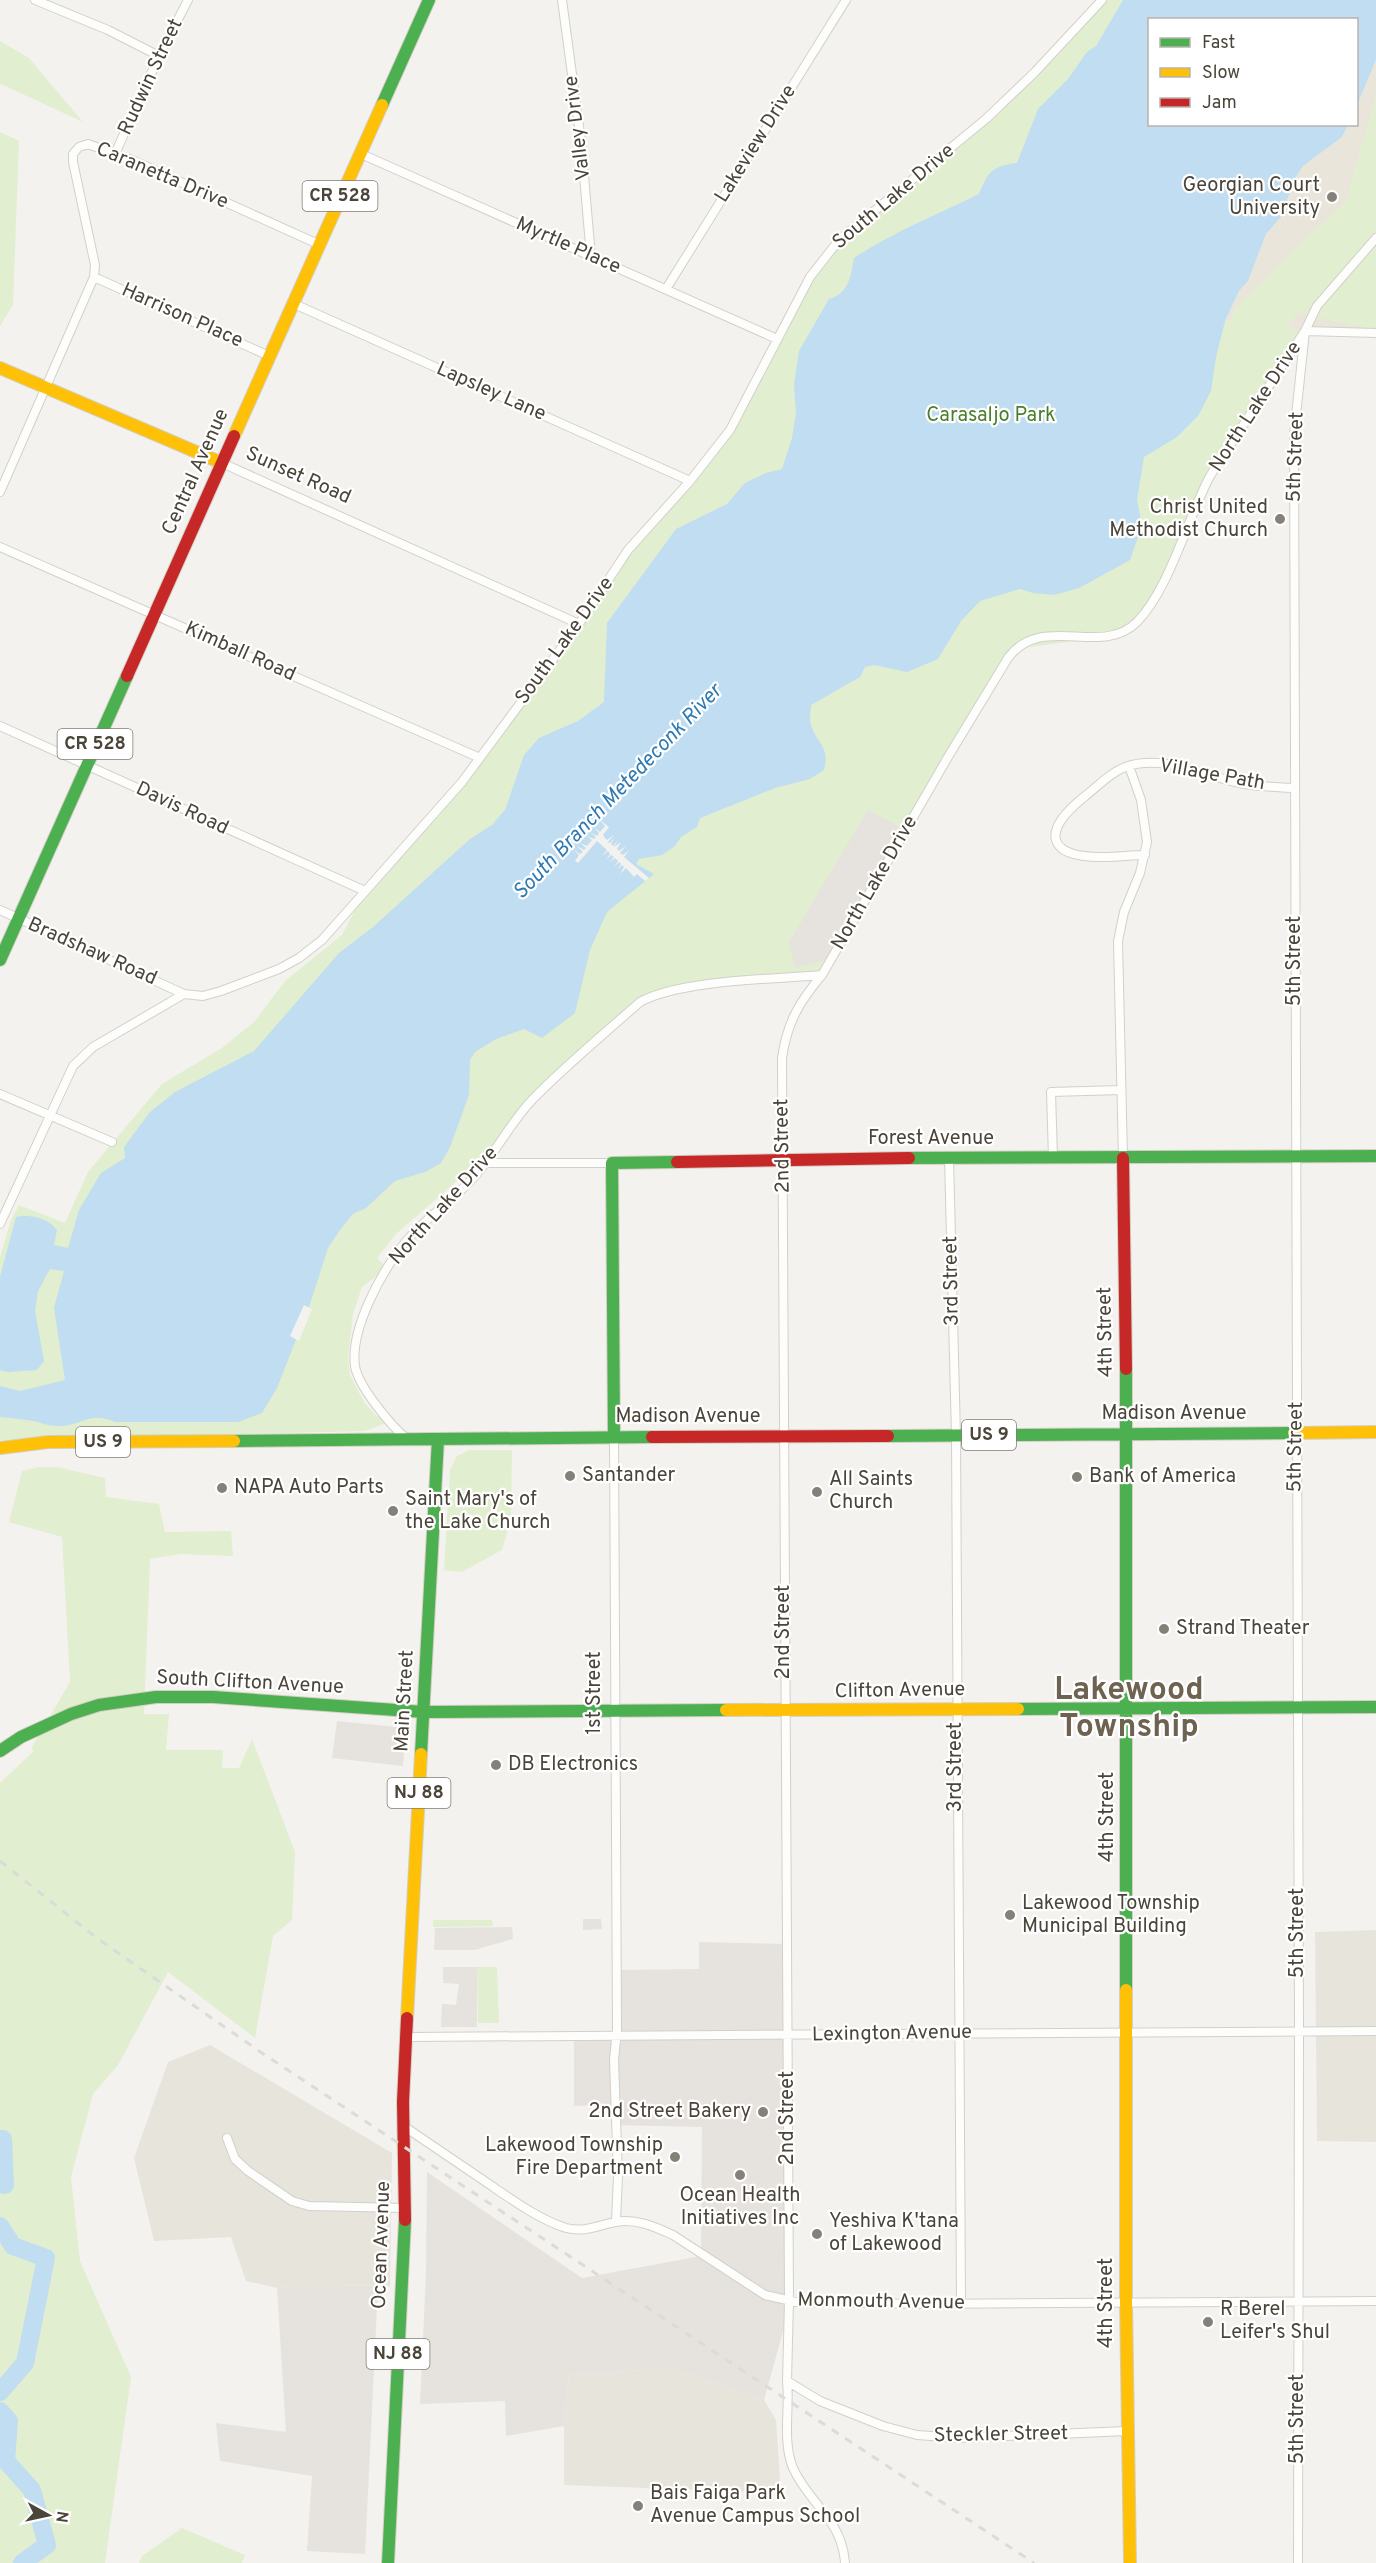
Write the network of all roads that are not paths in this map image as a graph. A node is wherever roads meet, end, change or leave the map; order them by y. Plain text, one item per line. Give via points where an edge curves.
1 (35, 0) edge
2 (188, 0) edge
3 (429, 0) edge
4 (562, 0) edge
5 (846, 0) edge
6 (1102, 0) edge
7 (159, 56) junction
8 (359, 153) junction
9 (116, 154) junction
10 (1376, 238) edge
11 (318, 244) junction
12 (591, 257) junction
13 (94, 277) junction
14 (666, 289) junction
15 (292, 303) junction
16 (1305, 331) junction
17 (1376, 333) edge
18 (777, 339) junction
19 (269, 356) junction
20 (0, 368) edge
21 (47, 389) junction
22 (222, 463) junction
23 (690, 482) junction
24 (0, 492) edge
25 (0, 547) edge
26 (154, 614) junction
27 (579, 624) junction
28 (0, 726) edge
29 (480, 758) junction
30 (86, 764) junction
31 (1129, 766) junction
32 (1295, 788) junction
33 (1145, 855) junction
34 (365, 891) junction
35 (0, 910) edge
36 (18, 918) junction
37 (0, 960) edge
38 (1119, 964) joint
39 (822, 975) junction
40 (184, 994) junction
41 (1121, 1090) junction
42 (0, 1094) edge
43 (49, 1114) junction
44 (112, 1142) dead end
45 (1294, 1156) junction
46 (1376, 1156) edge
47 (949, 1158) junction
48 (1053, 1158) junction
49 (1123, 1158) junction
50 (783, 1160) junction
51 (486, 1163) junction
52 (612, 1163) junction
53 (0, 1224) edge
54 (1376, 1432) edge
55 (1298, 1433) junction
56 (1127, 1434) junction
57 (614, 1436) junction
58 (785, 1436) junction
59 (956, 1436) junction
60 (438, 1439) junction
61 (407, 1440) junction
62 (0, 1448) edge
63 (1376, 1707) edge
64 (1128, 1708) junction
65 (1296, 1708) junction
66 (956, 1709) junction
67 (424, 1712) junction
68 (614, 1712) junction
69 (785, 1712) junction
70 (0, 1731) edge
71 (10, 1742) junction
72 (0, 1751) edge
73 (1376, 2031) edge
74 (1299, 2032) junction
75 (957, 2033) junction
76 (1127, 2033) junction
77 (787, 2036) junction
78 (408, 2037) junction
79 (617, 2037) junction
80 (402, 2125) junction
81 (227, 2138) dead end
82 (402, 2145) joint
83 (405, 2208) junction
84 (616, 2222) junction
85 (789, 2301) junction
86 (1126, 2301) junction
87 (1298, 2301) junction
88 (1376, 2301) edge
89 (961, 2303) junction
90 (787, 2381) junction
91 (1127, 2431) junction
92 (388, 2563) edge
93 (844, 2563) edge
94 (1130, 2563) edge
95 (1298, 2563) edge

1 - 7 street
2 - 7 street, Rudwin Street
3 - 8 main road, Central Avenue / CR 528
4 - 12 street, Valley Drive via 581,141
5 - 14 street, Lakeview Drive
6 - 18 street, South Lake Drive via 987,118 839,240 810,277
7 - 9 street, Rudwin Street
8 - 11 main road, Central Avenue / CR 528
8 - 12 street, Myrtle Place
9 - 11 street, Caranetta Drive
9 - 13 street, Caranetta Drive via 88,144 73,154 95,265
10 - 16 street, North Lake Drive via 1317,306
11 - 15 main road, Central Avenue / CR 528
12 - 14 street, Myrtle Place
13 - 19 street, Harrison Place
13 - 21 street, Caranetta Drive
14 - 18 street, Myrtle Place
15 - 19 main road, Central Avenue / CR 528
15 - 23 street, Lapsley Lane
16 - 17 street
16 - 32 street, 5th Street via 1294,434
16 - 39 street, North Lake Drive via 1209,479 1170,568 1136,622 1120,634 1043,636 1016,647
18 - 23 street, South Lake Drive via 730,430
19 - 22 main road, Central Avenue / CR 528
20 - 21 main road, Sunset Road
21 - 22 main road, Sunset Road
21 - 24 street, Caranetta Drive
22 - 26 main road, Central Avenue / CR 528
22 - 27 street, Sunset Road
23 - 27 street, South Lake Drive via 628,550
25 - 26 street, Kimball Road
26 - 29 street, Kimball Road
26 - 30 main road, Central Avenue / CR 528
27 - 29 street, South Lake Drive
28 - 30 street, Davis Road
29 - 34 street, South Lake Drive
30 - 34 street, Davis Road
30 - 36 main road, Central Avenue / CR 528
31 - 32 street, Village Path via 1175,766 1244,784
31 - 33 street, Village Path via 1141,800
31 - 33 street, Village Path via 1065,812 1054,838 1061,848 1072,853 1102,858
32 - 45 street, 5th Street
33 - 38 street, Village Path via 1124,912 1118,941
34 - 40 street, South Lake Drive via 322,940 279,969 203,996
35 - 36 street, Bradshaw Road
36 - 37 main road, Central Avenue / CR 528
36 - 40 street, Bradshaw Road
38 - 41 street, 4th Street
39 - 50 street, 2nd Street via 803,998 786,1033 782,1059
39 - 51 street, North Lake Drive via 656,993 640,1002 531,1101
40 - 43 street, South Lake Drive via 93,1047 73,1066
41 - 48 street via 1051,1092
41 - 49 street, 4th Street
42 - 43 street
43 - 44 street
43 - 53 street, South Lake Drive
45 - 46 main road, Forest Avenue
45 - 49 main road, Forest Avenue
45 - 55 street, 5th Street
47 - 48 main road, Forest Avenue
47 - 50 main road, Forest Avenue
47 - 59 street, 3rd Street
48 - 49 main road, Forest Avenue
49 - 56 main road, 4th Street
50 - 52 main road, Forest Avenue
50 - 58 street, 2nd Street
51 - 52 street, Forest Avenue
51 - 61 street, North Lake Drive via 403,1245 375,1291 358,1336 356,1367 364,1390
52 - 57 main road, 1st Street
54 - 55 main road, Madison Avenue / US 9
55 - 56 main road, Madison Avenue / US 9
55 - 65 street, 5th Street
56 - 59 main road, Madison Avenue / US 9
56 - 64 main road, 4th Street
57 - 58 main road, Madison Avenue / US 9
57 - 60 main road, Madison Avenue / US 9
57 - 68 street, 1st Street
58 - 59 main road, Madison Avenue / US 9
58 - 69 street, 2nd Street
59 - 66 street, 3rd Street
60 - 61 main road, Madison Avenue / US 9
60 - 67 main road, Main Street / NJ 88
61 - 62 main road, Madison Avenue / US 9 via 48,1443
63 - 65 main road, Clifton Avenue
64 - 65 main road, Clifton Avenue
64 - 66 main road, Clifton Avenue
64 - 76 main road, 4th Street
65 - 74 street, 5th Street
66 - 69 main road, Clifton Avenue
66 - 75 street, 3rd Street
67 - 68 main road, Clifton Avenue
67 - 71 main road, South Clifton Avenue via 222,1697 143,1696 72,1713
67 - 78 main road, Main Street / NJ 88
68 - 69 main road, Clifton Avenue
68 - 79 street, 1st Street
69 - 77 street, 2nd Street
70 - 71 main road
71 - 72 main road, South Clifton Avenue
73 - 74 street, Lexington Avenue
74 - 76 street, Lexington Avenue
74 - 87 street, 5th Street
75 - 76 street, Lexington Avenue
75 - 77 street, Lexington Avenue
75 - 89 street, 3rd Street
76 - 86 main road, 4th Street
77 - 79 street, Lexington Avenue
77 - 85 street, 2nd Street
78 - 79 street, Lexington Avenue
78 - 80 main road, Main Street / NJ 88
79 - 84 street, 1st Street
80 - 82 main road, Main Street / NJ 88
80 - 84 street, Monmouth Avenue via 547,2220 580,2229
81 - 83 street via 235,2159 292,2201 309,2206
82 - 83 main road, Ocean Avenue / NJ 88
83 - 92 main road, Ocean Avenue / NJ 88
84 - 85 street, Monmouth Avenue via 639,2222 665,2231 765,2295
85 - 89 street, Monmouth Avenue
85 - 90 street
86 - 87 street, Monmouth Avenue
86 - 89 street, Monmouth Avenue
86 - 91 main road, 4th Street
87 - 88 street, Monmouth Avenue
87 - 95 street, 5th Street
90 - 91 street, Steckler Street via 820,2401 917,2435 959,2438
90 - 93 street via 792,2466 839,2533
91 - 94 main road, 4th Street

